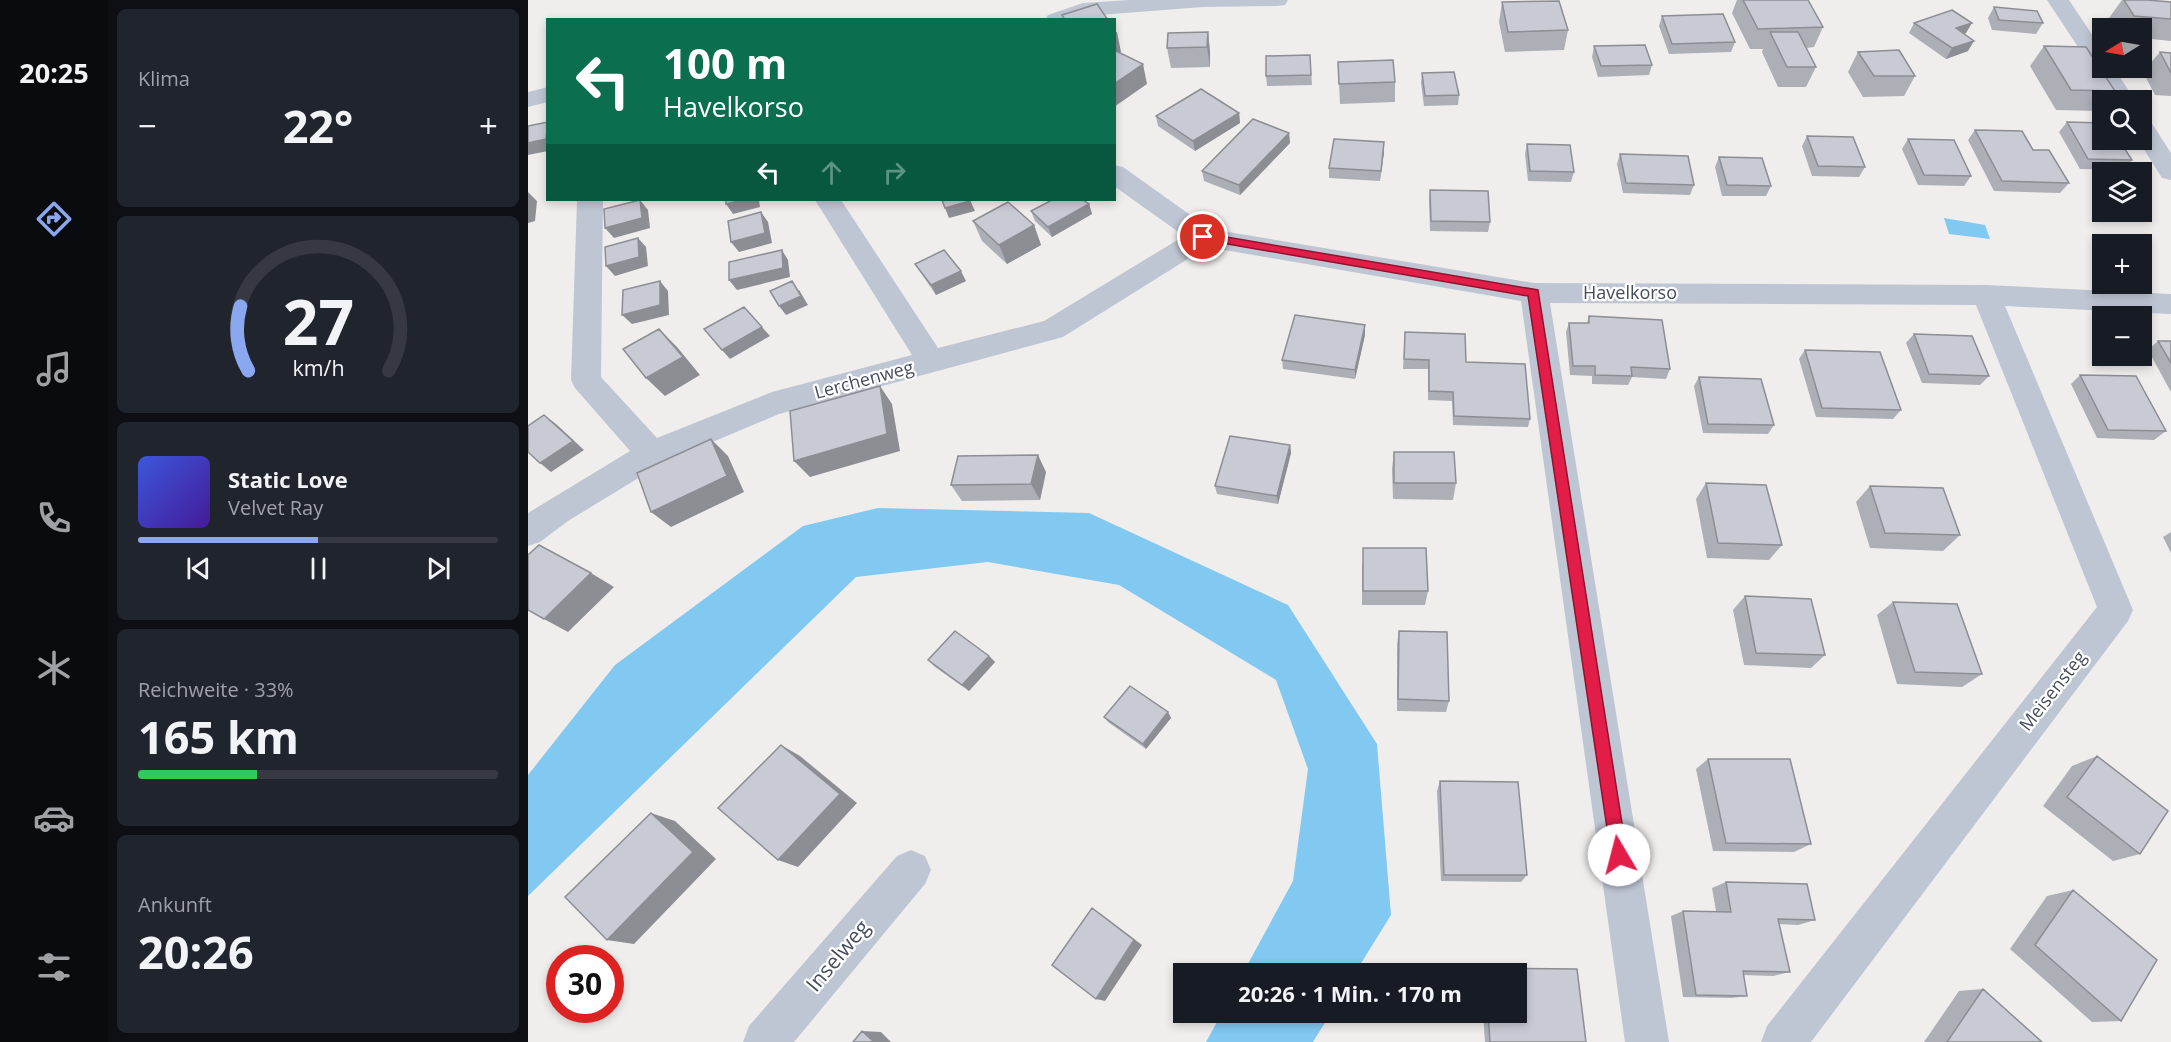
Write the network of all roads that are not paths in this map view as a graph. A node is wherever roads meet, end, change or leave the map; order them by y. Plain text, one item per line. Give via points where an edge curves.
1 (1276, 0) edge
2 (2058, 0) edge
3 (1061, 18) edge
4 (2117, 90) edge
5 (546, 95) edge
6 (528, 100) edge
7 (2152, 143) edge
8 (2171, 172) edge
9 (1116, 175) edge
10 (590, 201) edge
11 (829, 201) edge
12 (1203, 237) junction
13 (1534, 293) junction
14 (1986, 295) junction
15 (2171, 304) edge
16 (931, 362) junction
17 (652, 454) junction
18 (528, 532) edge
19 (911, 870) dead end
20 (765, 1042) edge
21 (1647, 1042) edge
22 (1783, 1042) edge

1 - 3 street via 1083,10
2 - 4 street
5 - 6 street
7 - 8 street
9 - 12 street, Havelkorso
10 - 17 street via 586,380
11 - 16 street
12 - 13 street, Havelkorso
12 - 16 street, Lerchenweg via 1053,329
13 - 14 street, Havelkorso
13 - 21 street
14 - 15 street, Havelkorso
14 - 22 street, Meisensteg via 2116,610
16 - 17 street, Lerchenweg via 772,405
17 - 18 street, Lerchenweg
19 - 20 street, Inselweg

